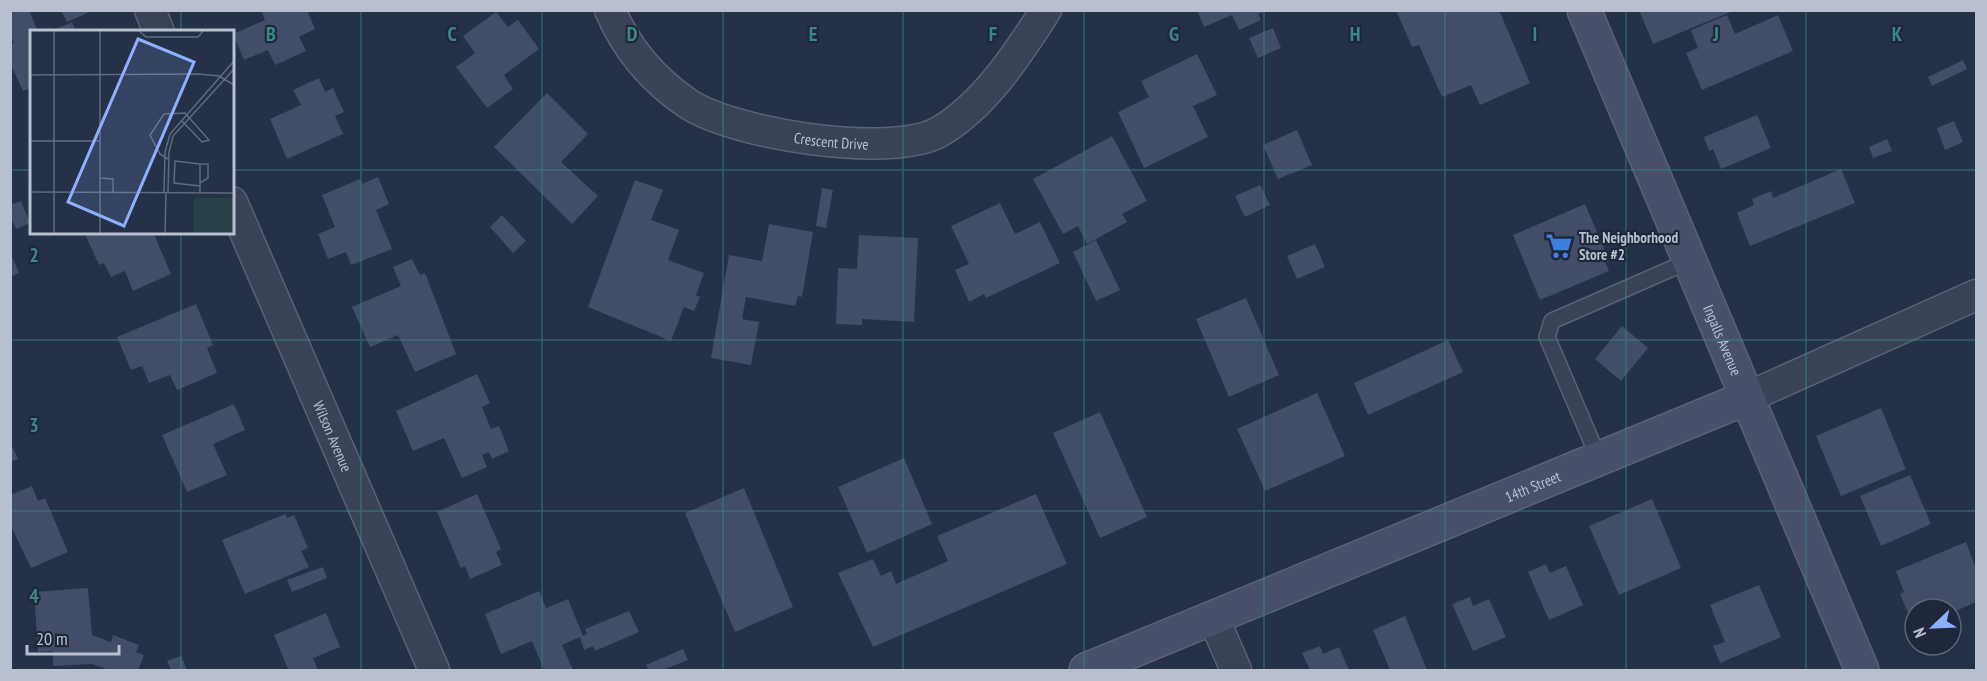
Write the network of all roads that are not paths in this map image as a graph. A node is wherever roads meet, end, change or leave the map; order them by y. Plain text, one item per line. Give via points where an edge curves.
1 (150, 10) edge
2 (610, 10) edge
3 (1046, 10) edge
4 (1584, 10) edge
5 (158, 30) edge
6 (234, 207) edge
7 (1689, 261) junction
8 (1977, 295) edge
9 (1746, 398) junction
10 (1599, 459) junction
11 (1213, 616) junction
12 (434, 670) edge
13 (1086, 670) edge
14 (1236, 670) edge
15 (1862, 670) edge

1 - 5 street
2 - 3 street, Crescent Drive via 635,57 689,104 771,131 871,144 906,143 936,133 962,116 991,86
4 - 7 main road, Ingalls Avenue
6 - 12 street, Wilson Avenue
7 - 9 main road, Ingalls Avenue
7 - 10 lane via 1552,321 1547,337
8 - 9 street, 14th Street
9 - 10 main road, 14th Street
9 - 15 main road, Ingalls Avenue
10 - 11 main road, 14th Street
11 - 13 main road, 14th Street
11 - 14 street

